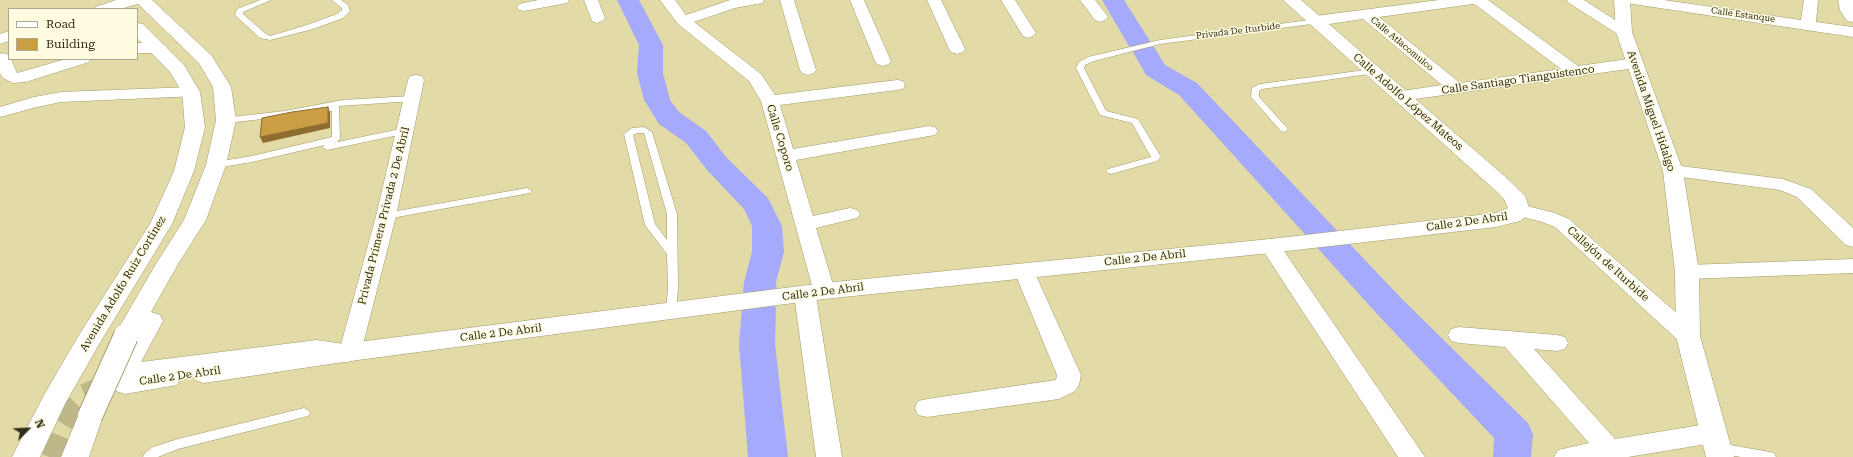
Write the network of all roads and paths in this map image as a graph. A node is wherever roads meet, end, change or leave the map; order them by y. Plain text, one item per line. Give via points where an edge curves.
1 (134, 0) edge
2 (143, 0) edge
3 (267, 0) edge
4 (336, 0) edge
5 (562, 0) edge
6 (591, 0) edge
7 (667, 0) edge
8 (757, 0) edge
9 (787, 0) edge
10 (857, 0) edge
11 (934, 0) edge
12 (1008, 0) edge
13 (1087, 0) edge
14 (1291, 0) edge
15 (1473, 0) edge
16 (1574, 0) edge
17 (1622, 0) edge
18 (1633, 0) edge
19 (1811, 0) edge
20 (1846, 0) edge
21 (110, 6) edge
22 (524, 7) dead end
23 (1367, 15) junction
24 (1853, 16) edge
25 (1100, 17) dead end
26 (597, 18) dead end
27 (683, 21) junction
28 (1316, 21) junction
29 (1808, 24) junction
30 (138, 29) edge
31 (1624, 32) junction
32 (1853, 32) edge
33 (1028, 33) dead end
34 (138, 48) edge
35 (159, 48) junction
36 (957, 49) dead end
37 (3, 58) dead end
38 (80, 60) edge
39 (883, 61) dead end
40 (1635, 63) junction
41 (808, 70) dead end
42 (1373, 71) junction
43 (1576, 72) junction
44 (897, 85) dead end
45 (1456, 88) junction
46 (413, 90) joint
47 (191, 92) junction
48 (1401, 96) junction
49 (770, 101) junction
50 (0, 112) edge
51 (284, 114) junction
52 (226, 120) junction
53 (1284, 129) dead end
54 (405, 131) junction
55 (929, 131) dead end
56 (786, 156) junction
57 (252, 159) junction
58 (216, 165) junction
59 (1111, 171) dead end
60 (1673, 171) junction
61 (527, 191) dead end
62 (1519, 210) junction
63 (850, 214) dead end
64 (386, 216) junction
65 (194, 220) junction
66 (806, 224) junction
67 (1853, 240) edge
68 (1270, 246) junction
69 (672, 253) junction
70 (1853, 266) edge
71 (1024, 271) junction
72 (1687, 272) junction
73 (814, 293) junction
74 (671, 311) junction
75 (1460, 336) dead end
76 (1688, 336) junction
77 (1512, 340) junction
78 (1556, 343) dead end
79 (348, 352) junction
80 (125, 384) tunnel mouth
81 (926, 408) dead end
82 (304, 413) dead end
83 (1717, 446) edge
84 (1610, 450) junction
85 (26, 457) edge
86 (75, 457) edge
87 (149, 457) edge
88 (829, 457) edge
89 (1412, 457) edge
90 (1567, 457) edge
91 (1770, 457) edge

1 - 21 main road
2 - 52 main road via 206,60 222,87
3 - 4 lane via 240,11 239,15 263,36 270,38 340,16 346,12 345,7
5 - 22 street
6 - 26 street
7 - 27 street, Calle Coporo
8 - 27 street via 732,4
9 - 41 street
10 - 39 street
11 - 36 street
12 - 33 street
13 - 25 street
14 - 28 main road, Calle Adolfo López Mateos
15 - 23 street
15 - 43 street via 1481,2
16 - 31 street
17 - 31 main road, Avenida Miguel Hidalgo
18 - 29 street, Calle Estanque
19 - 29 street
20 - 24 main road via 1848,10
23 - 28 street
23 - 45 street, Calle Atlacomulco
27 - 49 street, Calle Coporo via 755,78
28 - 42 main road, Calle Adolfo López Mateos
28 - 59 lane, Privada De Iturbide via 1160,42 1091,59 1082,64 1080,68 1103,113 1135,121 1156,157
29 - 32 street, Calle Estanque
30 - 35 main road, Avenida Adolfo Ruiz Cortinez
31 - 40 main road, Avenida Miguel Hidalgo
34 - 35 street
35 - 47 main road, Avenida Adolfo Ruiz Cortinez via 178,69
37 - 38 street via 12,78 20,78
40 - 43 street, Calle Santiago Tianguistenco
40 - 60 main road, Avenida Miguel Hidalgo
42 - 48 main road, Calle Adolfo López Mateos
42 - 53 lane via 1260,87 1255,90 1255,96
43 - 45 street, Calle Santiago Tianguistenco
44 - 49 street
45 - 48 street, Calle Santiago Tianguistenco
46 - 51 lane
46 - 54 street, Privada Primera Privada 2 De Abril
47 - 50 street via 60,98 34,102
47 - 85 main road, Avenida Adolfo Ruiz Cortinez via 195,127 184,171 161,224 88,341 53,402
48 - 62 main road, Calle Adolfo López Mateos via 1506,188 1514,196
49 - 56 street, Calle Coporo
51 - 52 lane
51 - 57 lane via 336,108 336,138
52 - 58 main road
54 - 57 lane
54 - 64 street, Privada Primera Privada 2 De Abril
55 - 56 street
56 - 66 street, Calle Coporo
57 - 58 lane
58 - 65 main road
60 - 67 street via 1795,188 1804,193
60 - 72 main road, Avenida Miguel Hidalgo
61 - 64 lane
62 - 68 main road, Calle 2 De Abril via 1512,216 1496,220
62 - 76 street, Callejón de Iturbide via 1548,217 1562,224
63 - 66 street
64 - 79 street, Privada Primera Privada 2 De Abril
65 - 79 main road via 165,297 127,364 127,369 142,372 292,350
65 - 86 main road, bridge via 126,336 90,416
66 - 73 street, Calle Coporo
68 - 71 main road, Calle 2 De Abril
68 - 89 street
69 - 69 lane via 672,214 648,132 635,130 628,134 650,225
69 - 74 lane
70 - 72 street
71 - 73 main road, Calle 2 De Abril
71 - 81 street via 1069,375 1067,385 1059,390
72 - 76 main road, Avenida Miguel Hidalgo
73 - 74 main road, Calle 2 De Abril
73 - 88 street, Calle Coporo
74 - 79 main road, Calle 2 De Abril
75 - 77 street
76 - 83 main road, Avenida Miguel Hidalgo
77 - 78 street
77 - 84 street
79 - 80 main road, Calle 2 De Abril
82 - 87 lane via 178,444 157,451
83 - 84 street
83 - 91 lane
84 - 90 street

